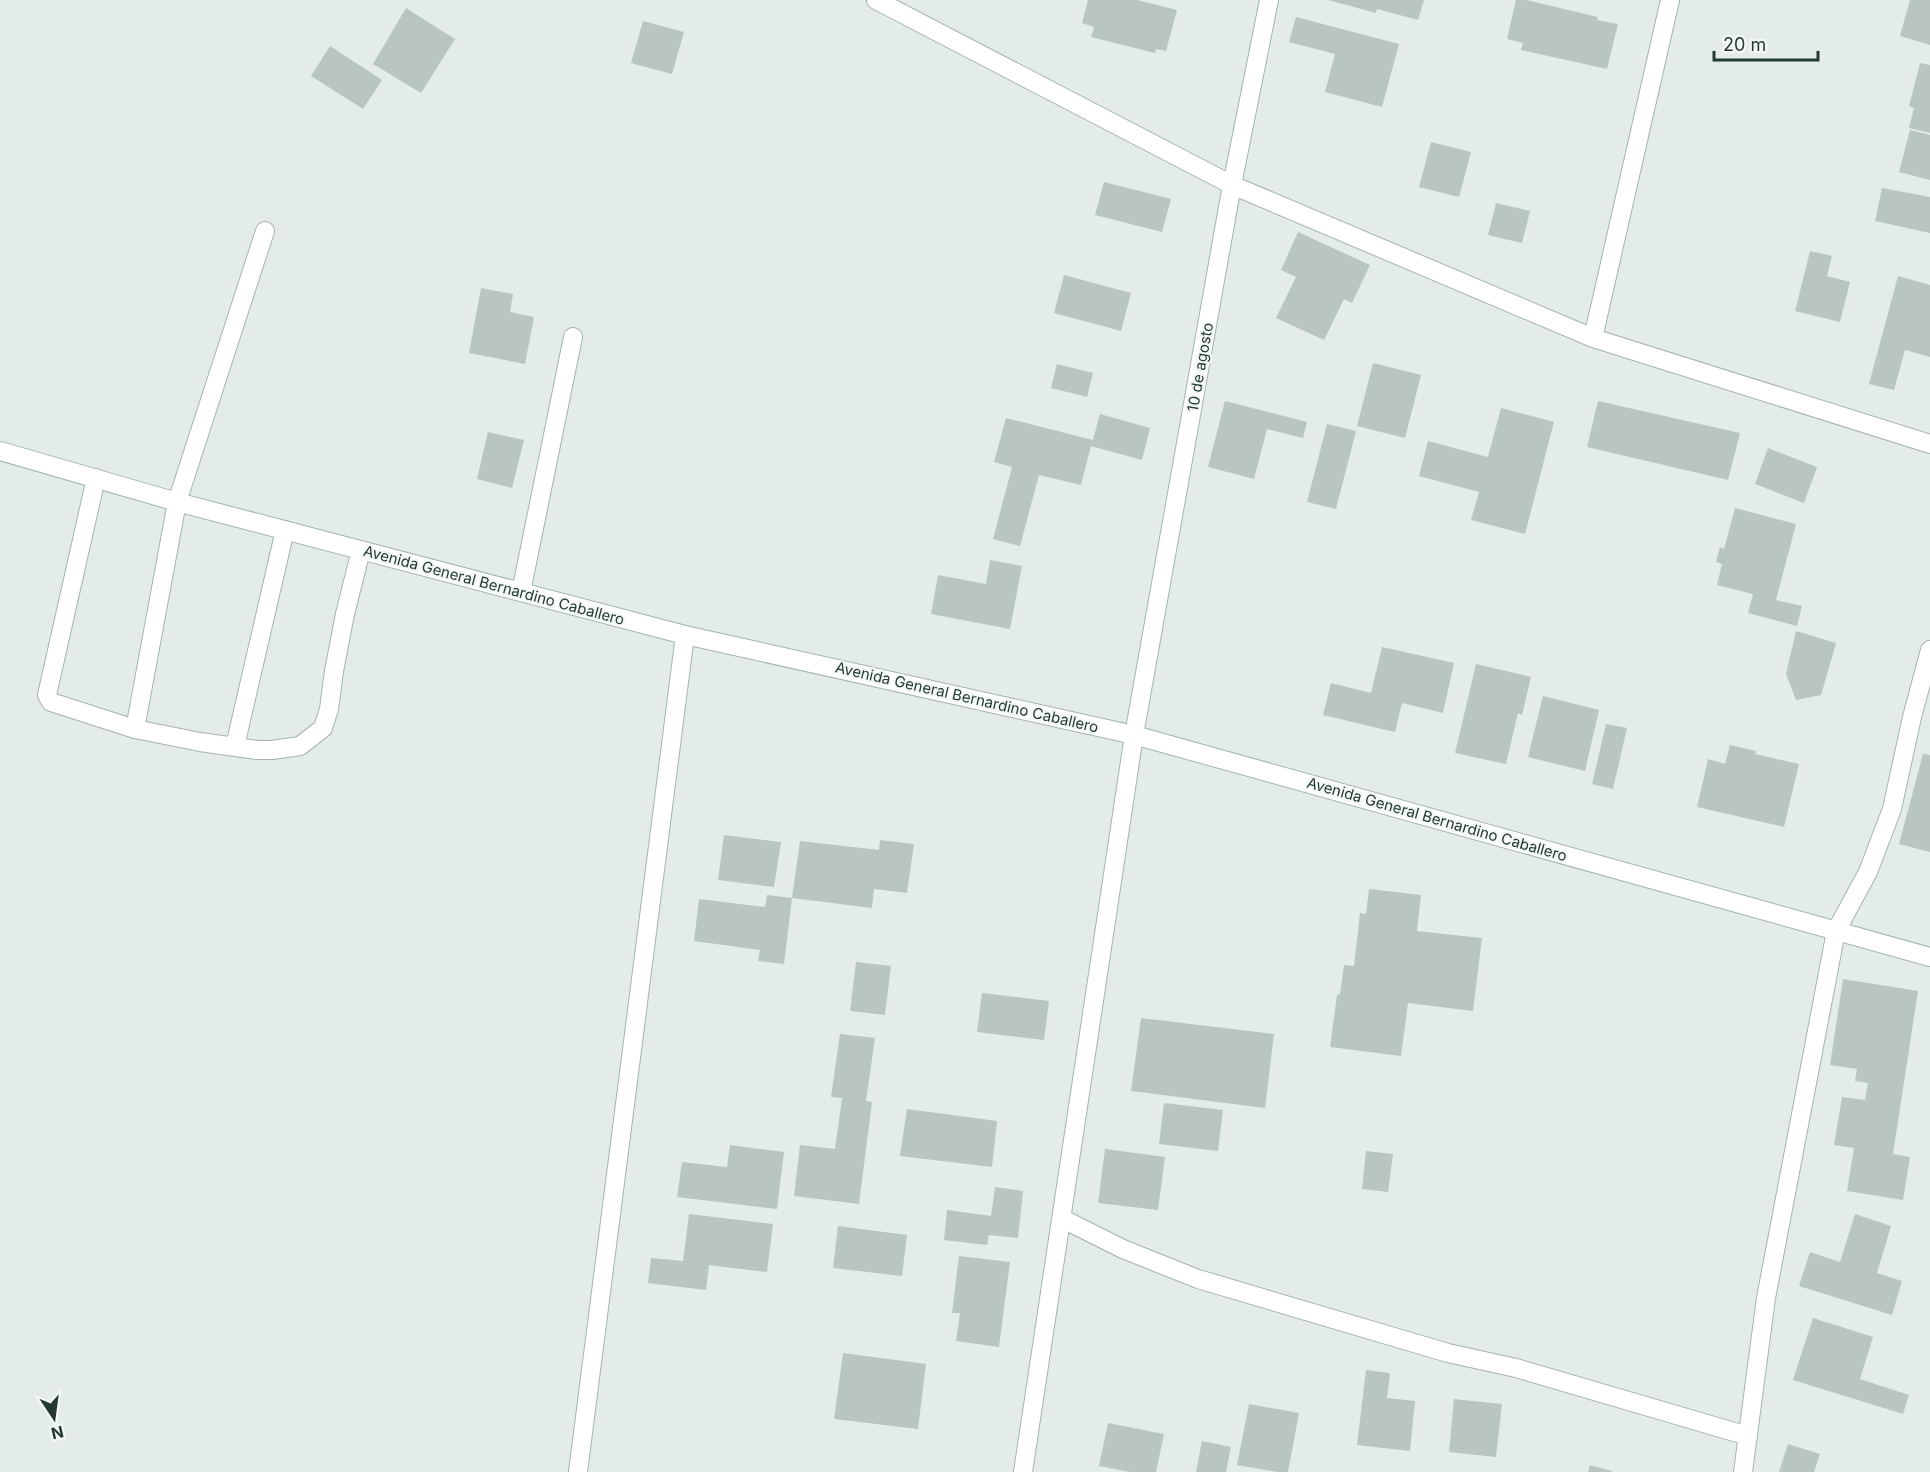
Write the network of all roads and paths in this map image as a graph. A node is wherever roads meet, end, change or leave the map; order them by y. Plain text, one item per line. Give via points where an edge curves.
1 (876, 0) edge
2 (1269, 0) edge
3 (1670, 0) edge
4 (1232, 185) junction
5 (265, 231) dead end
6 (573, 337) dead end
7 (1593, 338) junction
8 (1930, 444) edge
9 (0, 451) edge
10 (96, 478) junction
11 (177, 502) junction
12 (285, 530) junction
13 (360, 550) junction
14 (521, 592) junction
15 (684, 635) junction
16 (1930, 650) edge
17 (135, 729) junction
18 (1134, 735) junction
19 (235, 746) junction
20 (1836, 931) junction
21 (1930, 957) edge
22 (1062, 1219) junction
23 (1748, 1436) junction
24 (578, 1472) edge
25 (1023, 1472) edge
26 (1743, 1472) edge

1 - 4 street
2 - 4 street, 10 de agosto
3 - 7 street
4 - 7 street
4 - 18 street, 10 de agosto
5 - 11 street
6 - 14 street
7 - 8 street
9 - 10 street, Avenida General Bernardino Caballero
10 - 11 street, Avenida General Bernardino Caballero
10 - 17 street via 47,695 51,702
11 - 12 street, Avenida General Bernardino Caballero
11 - 17 street
12 - 13 street, Avenida General Bernardino Caballero
12 - 19 street
13 - 14 street, Avenida General Bernardino Caballero
13 - 19 street via 323,728 300,746 272,750
14 - 15 street, Avenida General Bernardino Caballero
15 - 18 street, Avenida General Bernardino Caballero
15 - 24 street
16 - 20 street via 1892,809 1868,872
17 - 19 street
18 - 20 street, Avenida General Bernardino Caballero
18 - 22 street, 10 de agosto
20 - 21 street, Avenida General Bernardino Caballero
20 - 23 street via 1766,1298
22 - 23 street via 1198,1279
22 - 25 street, 10 de agosto
23 - 26 street

